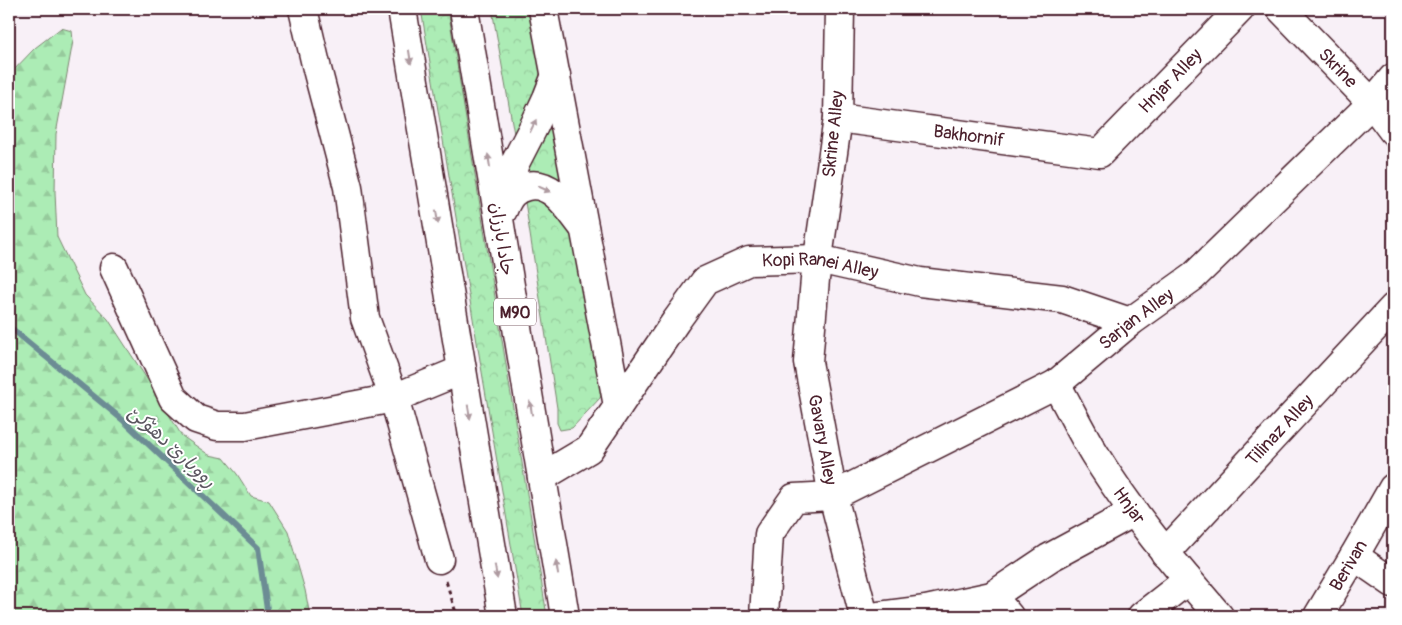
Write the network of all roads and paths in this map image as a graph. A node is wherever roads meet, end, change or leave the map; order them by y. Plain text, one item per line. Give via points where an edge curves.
1 (303, 9) edge
2 (402, 9) edge
3 (464, 9) edge
4 (543, 9) edge
5 (840, 9) edge
6 (1240, 9) edge
7 (1280, 9) edge
8 (556, 75) junction
9 (1393, 78) edge
10 (1372, 102) junction
11 (838, 118) junction
12 (1393, 132) edge
13 (1100, 153) joint
14 (499, 221) junction
15 (584, 228) junction
16 (818, 258) junction
17 (114, 268) dead end
18 (1393, 308) edge
19 (1130, 322) junction
20 (462, 370) junction
21 (1056, 384) junction
22 (394, 398) junction
23 (618, 406) junction
24 (542, 477) junction
25 (1393, 488) edge
26 (833, 496) junction
27 (1134, 512) junction
28 (1165, 553) junction
29 (1354, 556) junction
30 (439, 559) joint
31 (1188, 580) junction
32 (1393, 583) edge
33 (992, 596) junction
34 (457, 616) edge
35 (503, 616) edge
36 (565, 616) edge
37 (764, 616) edge
38 (864, 616) edge
39 (879, 616) edge
40 (1009, 616) edge
41 (1142, 616) edge
42 (1219, 616) edge
43 (1318, 616) edge

1 - 22 main road via 348,187 365,318
2 -> 20 main road
14 -> 3 main road, جادا بارزان / M90
4 - 8 main road
5 - 11 main road, Skrine Alley
6 - 13 main road, Hnjar Alley
7 - 10 main road, Skrine
14 -> 8 main road via 515,163
8 - 15 main road
9 - 10 main road, Sarjan Alley
10 - 12 main road, Skrine
10 - 19 main road, Sarjan Alley via 1193,277
11 - 13 main road, Bakhornif
11 - 16 main road, Skrine Alley
14 -> 15 main road via 510,195 520,187 533,184 558,197
24 -> 14 main road, جادا بارزان / M90
15 - 23 main road
16 - 19 main road, Kopi Ranei Alley via 920,282 1062,299
16 - 23 main road, Kopi Ranei Alley via 749,261 705,282
16 - 26 main road, Gavary Alley via 808,362
17 - 22 main road via 172,398 196,420 217,426 246,426
18 - 28 main road, Tilinaz Alley
19 - 21 main road, Sarjan Alley
20 - 22 main road
20 -> 35 main road
21 - 26 main road, Sarjan Alley
21 - 27 main road, Hnjar via 1096,455
22 - 30 main road
23 - 24 main road, Kopi Ranei Alley via 589,449
36 -> 24 main road, جادا بارزان / M90
25 - 29 main road, Berivan
26 - 37 main road via 794,498 769,534
26 - 38 main road, Gavary Alley
27 - 28 main road, Hnjar
27 - 33 main road via 1050,558
28 - 31 main road, Hnjar
29 - 32 main road
29 - 43 main road, Berivan
30 - 34 path
31 - 41 main road
31 - 42 main road, Hnjar
33 - 39 main road
33 - 40 main road

